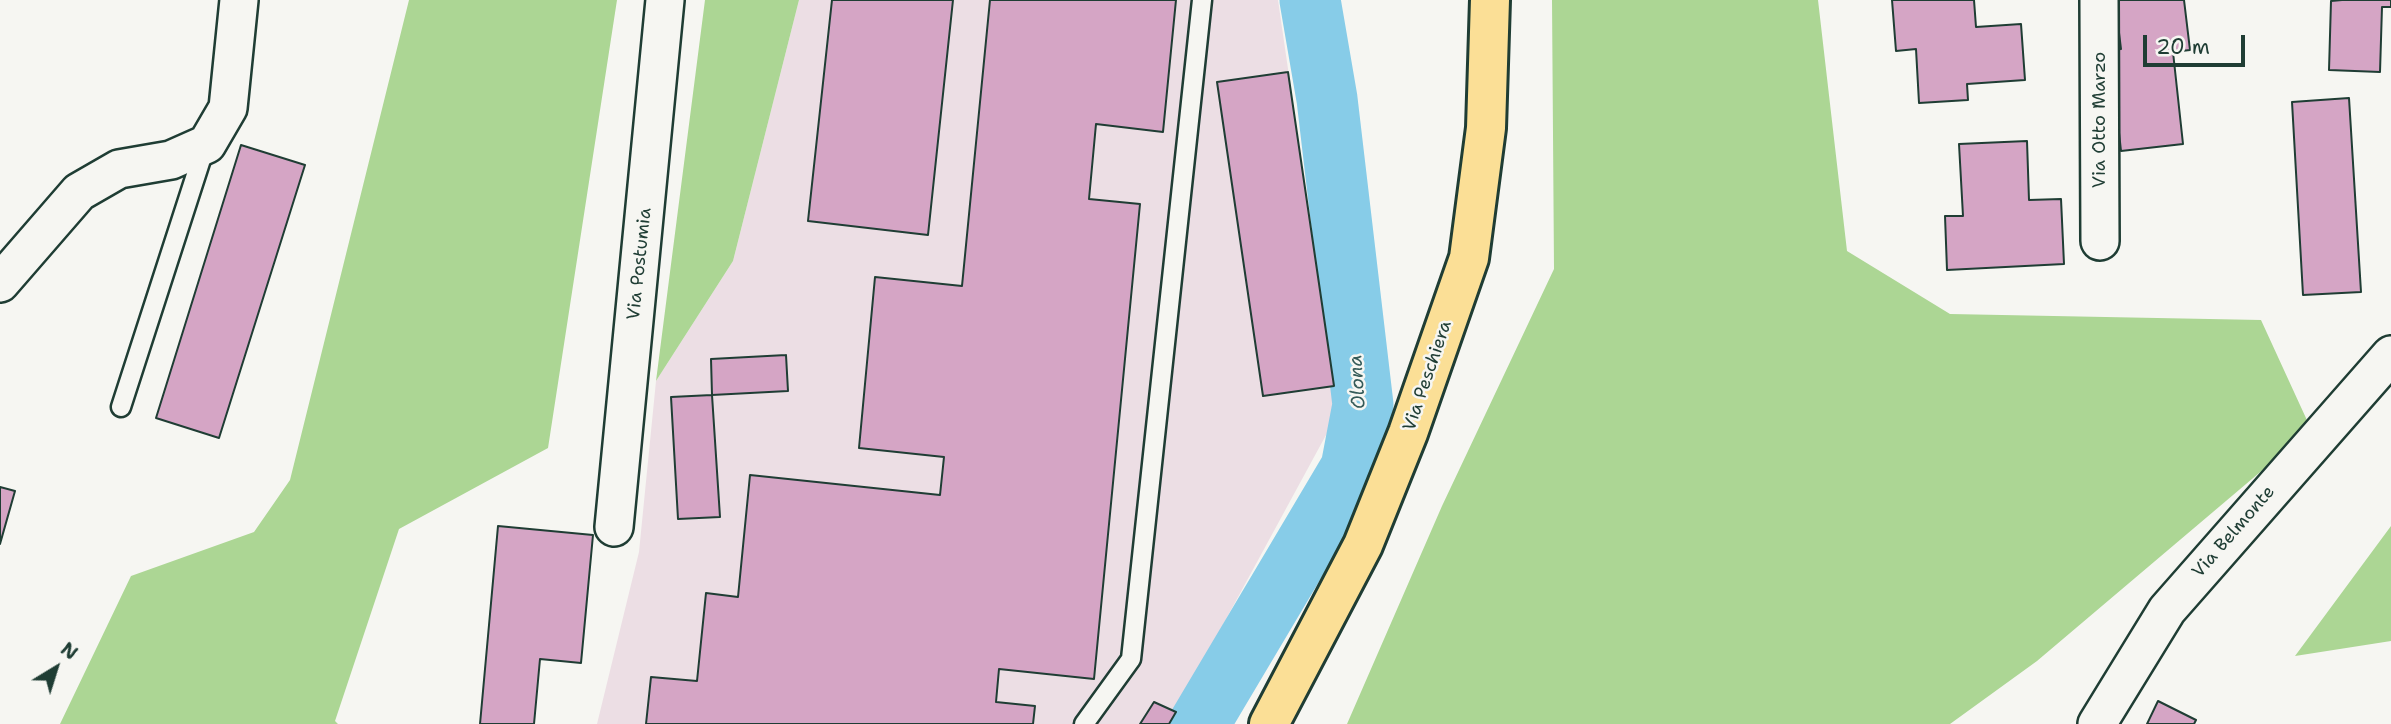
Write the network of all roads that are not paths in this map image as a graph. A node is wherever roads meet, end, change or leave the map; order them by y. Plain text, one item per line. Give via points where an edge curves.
1 (239, 0) edge
2 (665, 0) edge
3 (1202, 0) edge
4 (1490, 0) edge
5 (2099, 0) edge
6 (206, 144) junction
7 (2100, 240) dead end
8 (0, 282) edge
9 (2391, 355) edge
10 (121, 407) dead end
11 (614, 527) dead end
12 (1084, 724) edge
13 (1269, 724) edge
14 (2097, 724) edge

1 - 6 street via 228,108
2 - 11 street, Via Postumia
3 - 12 lane via 1131,659
4 - 13 main road, Via Peschiera via 1486,128 1469,258 1363,545
5 - 7 street, Via Otto Marzo
6 - 8 street via 171,160 119,169 79,192
6 - 10 lane
9 - 14 street, Via Belmonte via 2167,610

